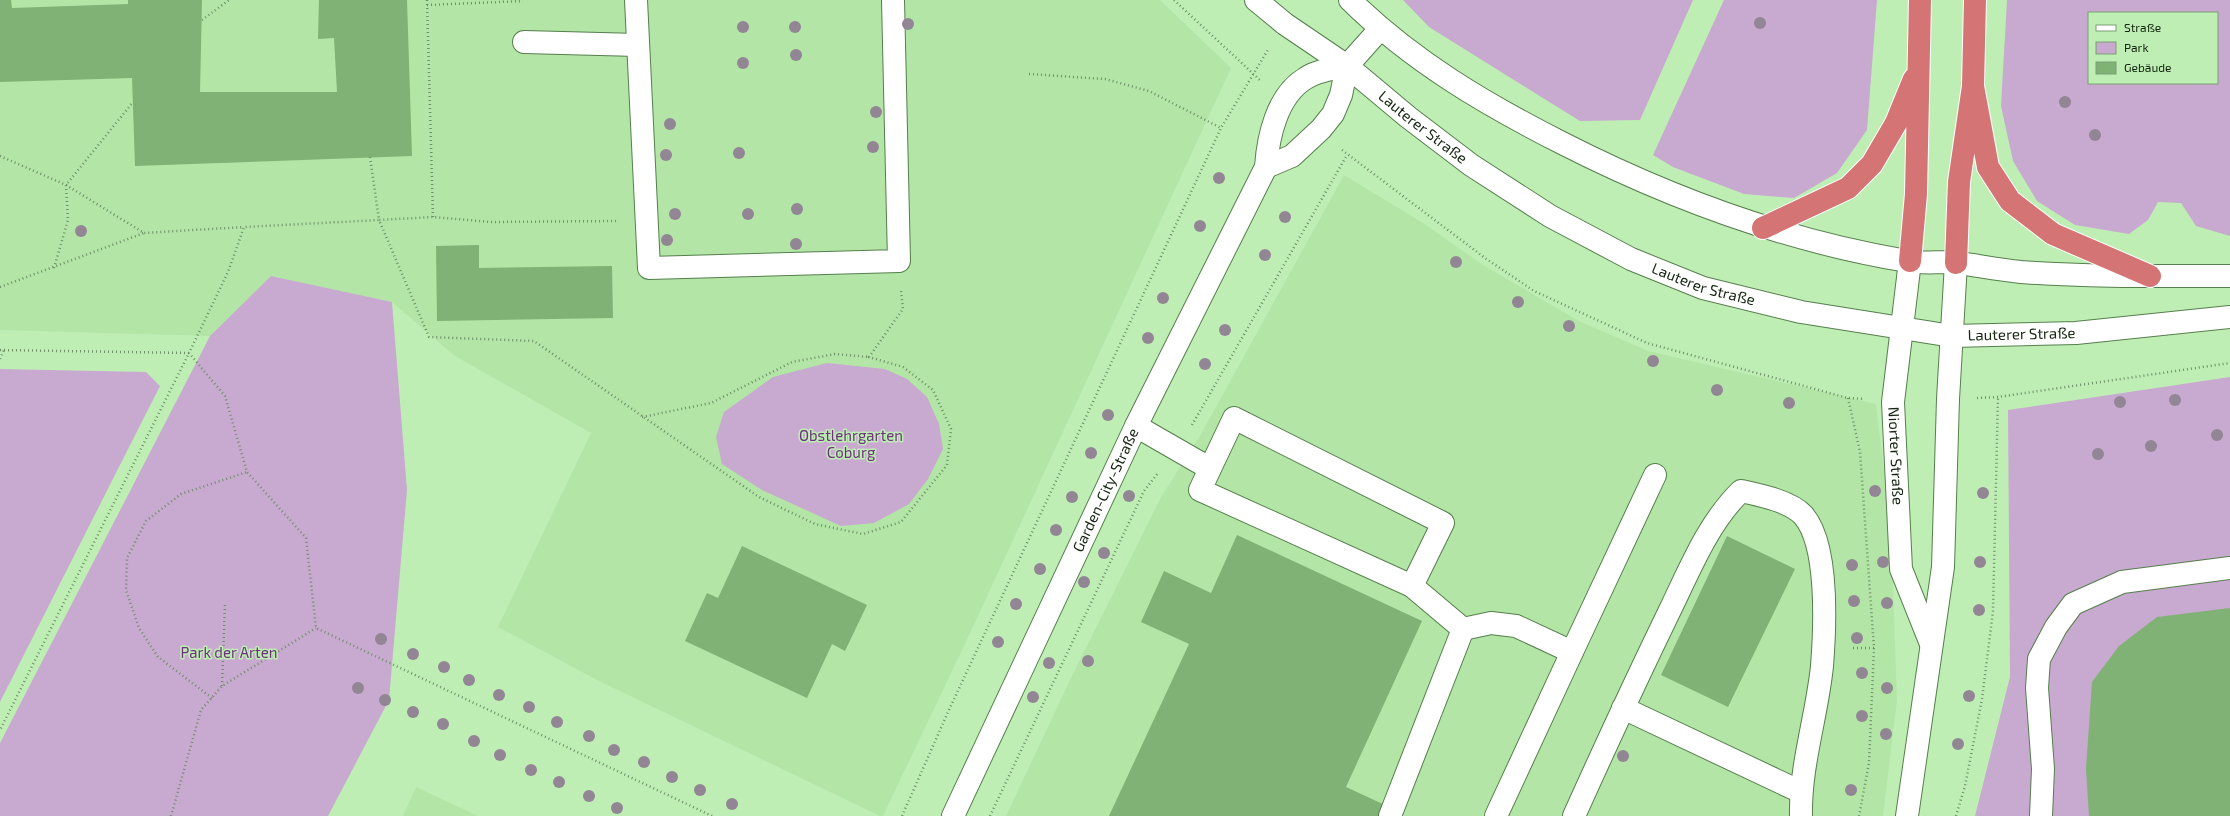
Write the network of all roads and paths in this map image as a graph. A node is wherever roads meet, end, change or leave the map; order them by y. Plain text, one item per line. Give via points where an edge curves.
1 (229, 0) edge
2 (427, 0) edge
3 (636, 0) edge
4 (893, 0) edge
5 (1256, 0) edge
6 (1350, 0) edge
7 (1920, 0) edge
8 (1976, 0) edge
9 (523, 1) dead end
10 (427, 5) junction
11 (202, 20) dead end
12 (1380, 29) junction
13 (524, 42) dead end
14 (638, 45) junction
15 (1347, 66) junction
16 (1919, 67) junction
17 (1029, 74) dead end
18 (1252, 74) dead end
19 (1973, 86) junction
20 (133, 102) dead end
21 (1221, 128) junction
22 (1347, 155) dead end
23 (0, 156) edge
24 (370, 157) dead end
25 (1266, 167) junction
26 (66, 185) junction
27 (433, 217) junction
28 (379, 220) junction
29 (647, 221) junction
30 (244, 227) junction
31 (1763, 228) junction
32 (144, 233) junction
33 (899, 261) junction
34 (1910, 261) junction
35 (1956, 263) junction
36 (54, 268) junction
37 (2150, 276) junction
38 (2230, 276) edge
39 (0, 287) edge
40 (2230, 317) edge
41 (1901, 328) junction
42 (1952, 336) junction
43 (2, 350) edge
44 (189, 353) junction
45 (869, 357) junction
46 (0, 359) edge
47 (1998, 397) dead end
48 (1848, 398) dead end
49 (642, 416) junction
50 (1136, 426) junction
51 (1176, 448) junction
52 (1209, 468) junction
53 (247, 472) junction
54 (1655, 475) dead end
55 (2230, 568) edge
56 (1412, 586) junction
57 (225, 603) dead end
58 (316, 628) junction
59 (1463, 629) junction
60 (1931, 645) junction
61 (1572, 652) junction
62 (222, 686) junction
63 (212, 698) junction
64 (1623, 708) junction
65 (0, 730) edge
66 (1801, 792) junction
67 (171, 816) edge
68 (712, 816) edge
69 (902, 816) edge
70 (953, 816) edge
71 (990, 816) edge
72 (1390, 816) edge
73 (1496, 816) edge
74 (1574, 816) edge
75 (1801, 816) edge
76 (1859, 816) edge
77 (1907, 816) edge
78 (1956, 816) edge
79 (2041, 816) edge

1 - 11 path
2 - 10 path
3 - 14 street
4 - 33 street
5 - 15 street, Lauterer Straße via 1285,24
6 - 12 street
7 - 16 highway
8 - 19 highway
9 - 10 path
10 - 27 path
12 - 15 street
12 - 31 street via 1455,84 1504,114 1617,171 1692,203
13 - 14 street
14 - 29 street
15 - 25 street via 1341,94 1333,114 1321,130 1292,156
15 - 25 street, Garden-City-Straße via 1321,71 1305,78 1284,98 1268,143
15 - 41 street, Lauterer Straße via 1408,117 1471,164 1550,216 1631,259 1703,288 1802,312
16 - 31 highway via 1896,123 1872,164 1848,188
16 - 34 highway via 1916,194
17 - 21 path via 1105,79 1142,89
18 - 21 path
19 - 35 highway via 1959,182
19 - 37 highway via 1988,167 2010,201 2053,234
20 - 26 path
21 - 69 path via 948,712
22 - 51 path via 1197,417
23 - 26 path
24 - 28 path
25 - 50 street, Garden-City-Straße
26 - 32 path
26 - 36 path via 68,220
27 - 28 path
27 - 29 path via 491,222
28 - 30 path
28 - 49 path via 429,337 534,341
29 - 33 street via 649,268
30 - 32 path
30 - 44 path via 228,272
31 - 34 street via 1838,248
32 - 36 path
33 - 45 path via 903,309
34 - 35 street
34 - 41 street, Niorter Straße
35 - 37 street via 2021,272
35 - 42 street, Niorter Straße
36 - 39 path
37 - 38 street
40 - 42 street, Lauterer Straße via 2076,333
41 - 42 street, Lauterer Straße
41 - 60 street, Niorter Straße via 1893,402 1901,569
42 - 60 street, Niorter Straße via 1943,568
43 - 44 path
43 - 46 path
44 - 53 path via 225,396
44 - 65 path
45 - 49 path via 835,354 792,362 711,403
45 - 49 path via 903,367 933,390 951,429 947,465 901,522 863,534 815,524 759,497
47 - 78 path via 1993,611 1982,699 1965,786
48 - 76 path via 1860,452 1874,648 1869,763
50 - 51 street
50 - 70 street, Garden-City-Straße
51 - 52 street
51 - 71 path via 1144,491
52 - 56 street via 1200,490
52 - 56 street via 1234,418 1443,522
53 - 58 path via 306,538
53 - 63 path via 181,494 146,521 127,558 126,590 140,628 158,657
54 - 61 street
55 - 79 street via 2122,582 2073,604 2056,627 2039,659 2036,688 2043,769
56 - 59 street
57 - 62 path
58 - 62 path
58 - 68 path
59 - 61 street via 1491,623 1516,626
59 - 72 street
60 - 77 street, Niorter Straße
61 - 73 street
62 - 63 path
63 - 67 path via 201,710
64 - 66 street
64 - 66 street via 1699,551 1728,504 1741,491 1774,498 1802,515 1817,541 1824,581 1822,666
64 - 74 street
66 - 75 street

